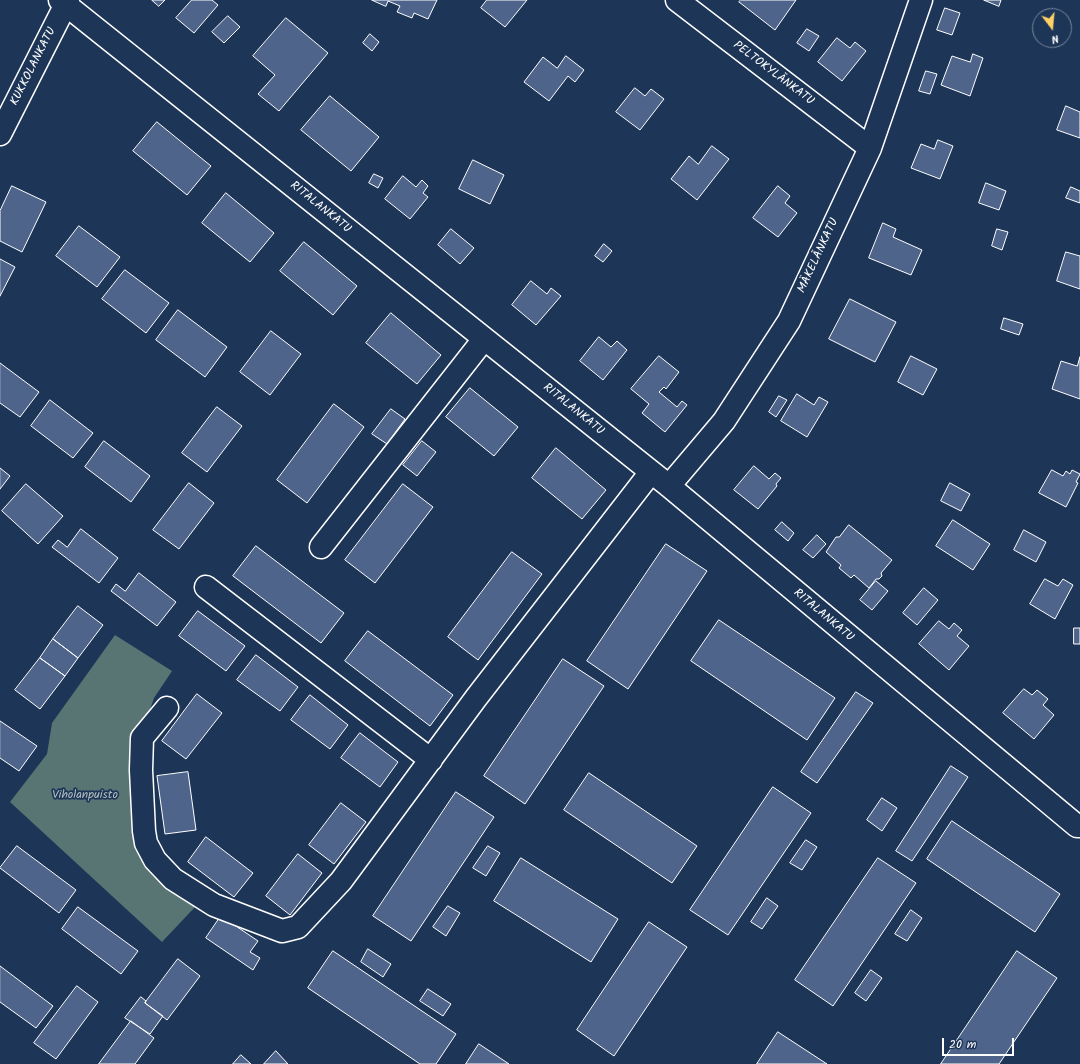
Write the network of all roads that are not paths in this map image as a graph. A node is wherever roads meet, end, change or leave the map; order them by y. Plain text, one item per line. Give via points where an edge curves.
1 (677, 0) edge
2 (921, 0) edge
3 (64, 2) edge
4 (0, 134) edge
5 (870, 148) junction
6 (484, 339) junction
7 (651, 472) junction
8 (669, 486) junction
9 (321, 547) dead end
10 (206, 587) dead end
11 (167, 708) dead end
12 (431, 760) junction
13 (1080, 826) edge

1 - 5 street, PELTOKYLÄNKATU
2 - 5 street, MÄKELÄNKATU
3 - 4 street, KUKKOLANKATU
3 - 6 street, RITALANKATU
5 - 8 street, MÄKELÄNKATU via 789,321 724,421
6 - 7 street, RITALANKATU
6 - 9 street
7 - 8 street, RITALANKATU
7 - 12 street
8 - 13 street, RITALANKATU via 939,712
10 - 12 street
11 - 12 street via 142,738 144,831 149,849 155,860 174,878 214,905 282,931 298,927 341,881

